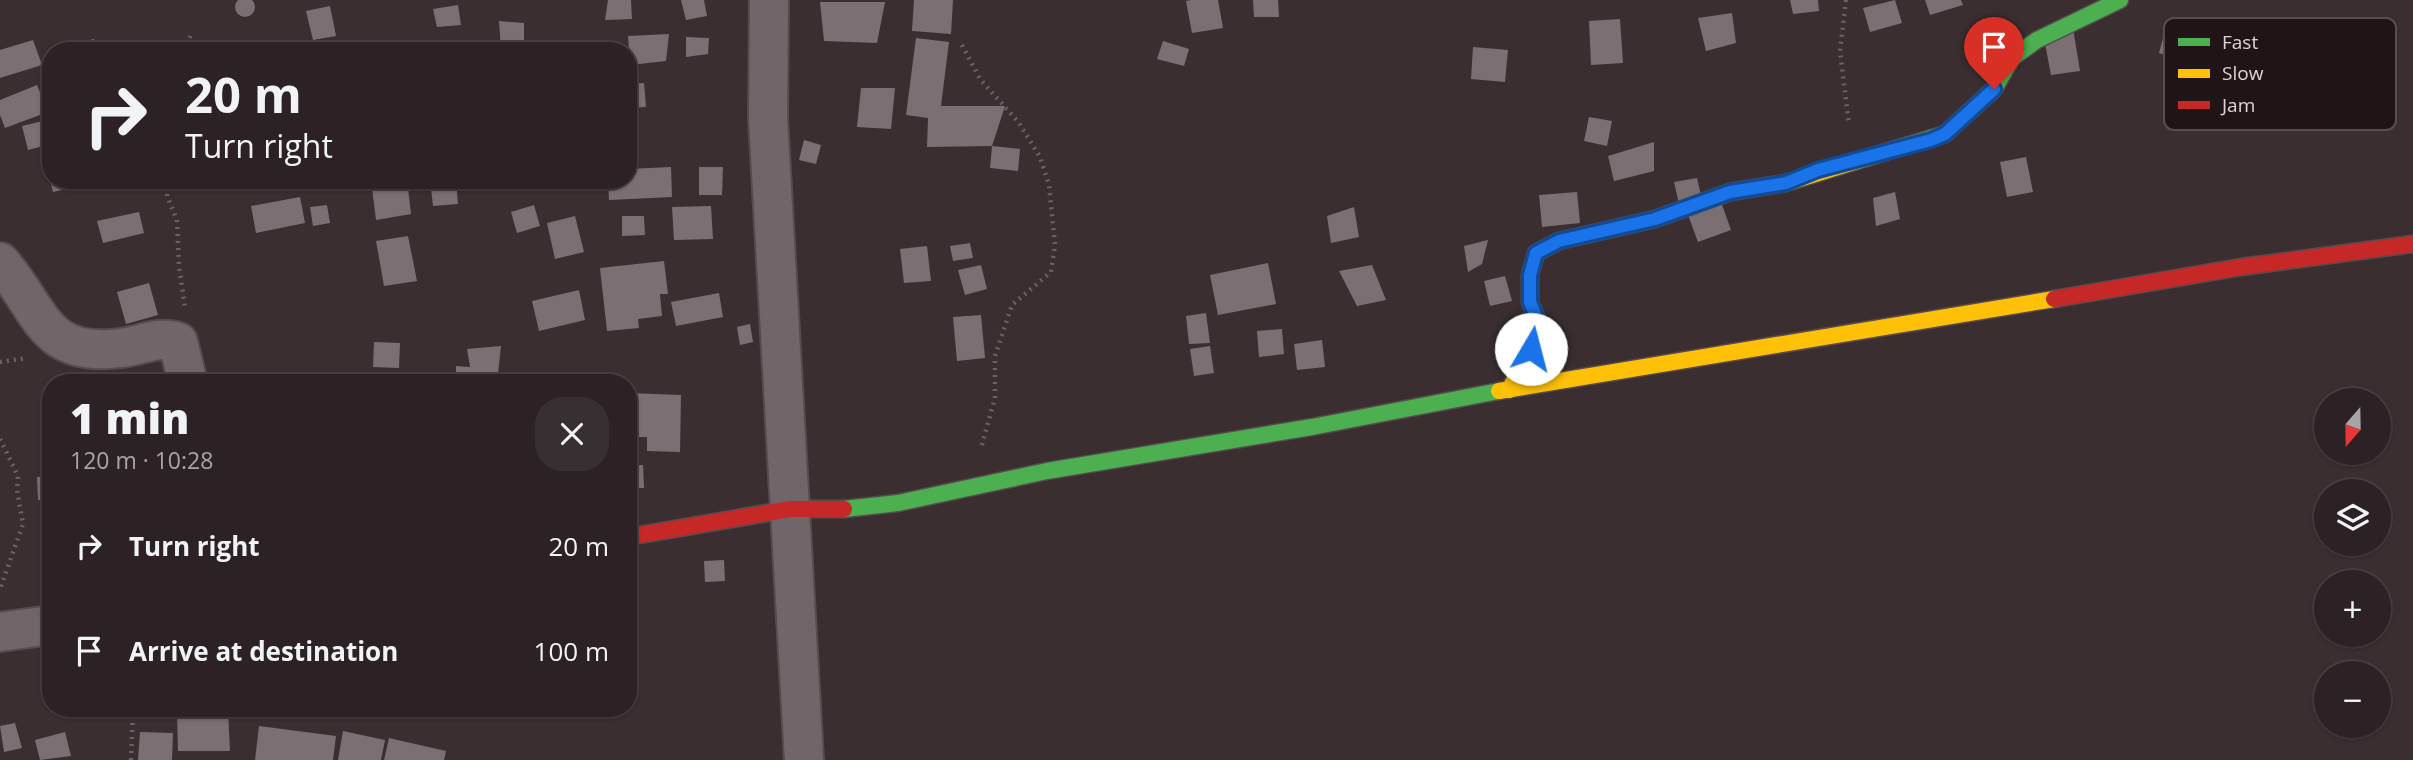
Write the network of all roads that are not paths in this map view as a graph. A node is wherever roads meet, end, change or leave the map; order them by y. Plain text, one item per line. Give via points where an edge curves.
1 (769, 0) edge
2 (2120, 0) edge
3 (2413, 244) edge
4 (0, 262) edge
5 (186, 374) edge
6 (1509, 390) junction
7 (790, 509) junction
8 (637, 535) edge
9 (42, 626) edge
10 (0, 632) edge
11 (804, 760) edge

1 - 7 street via 768,118
2 - 6 street via 2037,40 2012,58 1994,89 1945,134 1786,183 1730,192 1655,219 1559,241 1536,253 1530,302 1538,321 1531,349
3 - 6 street via 2241,267
4 - 5 street via 53,336 86,350 166,338 178,342
6 - 7 street via 898,503
7 - 8 street
7 - 11 street
9 - 10 street

